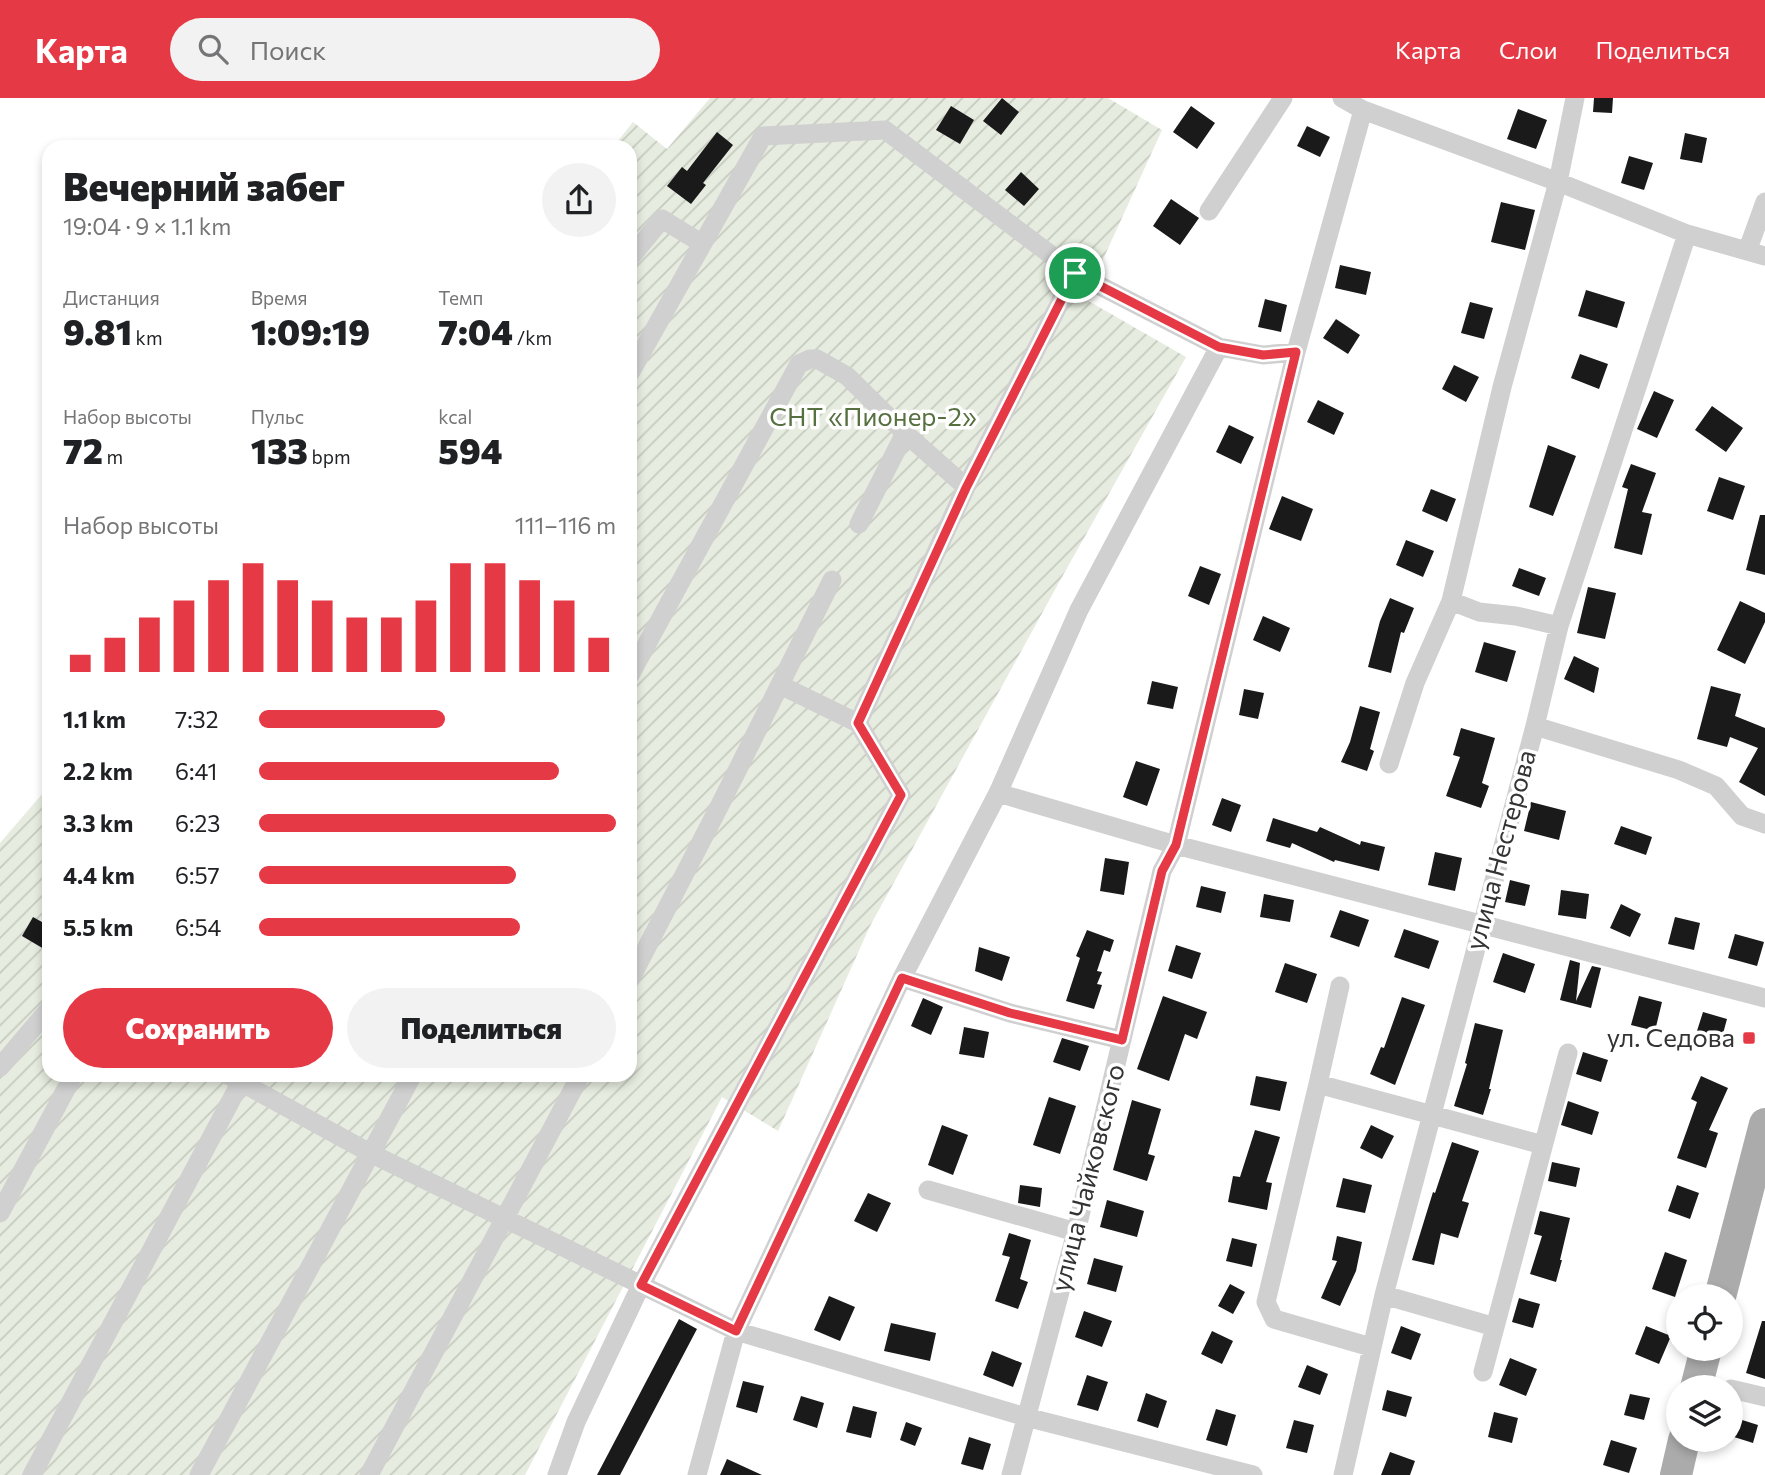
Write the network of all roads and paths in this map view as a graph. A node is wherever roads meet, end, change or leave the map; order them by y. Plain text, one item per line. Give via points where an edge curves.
1 (1283, 98) edge
2 (1342, 98) edge
3 (1575, 98) edge
4 (1363, 110) junction
5 (1558, 182) junction
6 (1765, 202) edge
7 (1209, 211) dead end
8 (1687, 234) junction
9 (701, 243) junction
10 (637, 249) edge
11 (1756, 252) edge
12 (1075, 273) junction
13 (1219, 347) junction
14 (1296, 352) junction
15 (637, 360) edge
16 (905, 433) junction
17 (966, 488) junction
18 (859, 524) dead end
19 (832, 580) dead end
20 (1451, 601) junction
21 (1559, 626) junction
22 (637, 662) edge
23 (780, 685) junction
24 (858, 723) junction
25 (1535, 726) junction
26 (1389, 764) dead end
27 (998, 793) junction
28 (1765, 824) edge
29 (1176, 845) junction
30 (1481, 924) junction
31 (637, 966) edge
32 (902, 978) junction
33 (1340, 986) dead end
34 (1765, 998) edge
35 (42, 1018) edge
36 (1122, 1040) junction
37 (1568, 1053) dead end
38 (0, 1067) edge
39 (70, 1082) edge
40 (234, 1082) edge
41 (246, 1082) edge
42 (409, 1082) edge
43 (577, 1082) edge
44 (1318, 1084) junction
45 (1430, 1116) junction
46 (1765, 1124) edge
47 (1543, 1145) junction
48 (370, 1153) junction
49 (928, 1190) dead end
50 (1755, 1202) edge
51 (0, 1213) edge
52 (507, 1218) junction
53 (1076, 1232) junction
54 (1725, 1284) edge
55 (641, 1285) junction
56 (1384, 1295) junction
57 (1495, 1326) junction
58 (736, 1331) junction
59 (1371, 1347) junction
60 (1483, 1372) dead end
61 (1743, 1392) edge
62 (1765, 1398) edge
63 (1026, 1417) junction
64 (1681, 1452) edge
65 (32, 1475) edge
66 (199, 1475) edge
67 (369, 1475) edge
68 (557, 1475) edge
69 (697, 1475) edge
70 (1011, 1475) edge
71 (1253, 1475) edge
72 (1343, 1475) edge
73 (1676, 1475) edge

1 - 7 street
2 - 4 street
3 - 5 street
4 - 5 street
4 - 14 street, улица Чайковского
5 - 8 street
5 - 20 street via 1502,387
6 - 11 street
8 - 11 street
8 - 21 street, улица Нестерова
9 - 10 street via 662,219
9 - 12 street via 763,136 885,130
9 - 15 street
12 - 13 street
12 - 17 street
13 - 14 street via 1263,355
13 - 27 street via 1079,610
14 - 29 street, улица Чайковского
16 - 17 street
16 - 18 street
16 - 22 street via 847,376 817,359 799,364
17 - 24 street
19 - 23 street
20 - 21 street via 1479,612
20 - 26 street via 1415,683
21 - 25 street, улица Нестерова
23 - 24 street
23 - 31 street
24 - 55 street via 901,795
25 - 28 street via 1679,770 1716,786 1742,816
25 - 30 street, улица Нестерова
27 - 29 street
27 - 32 street
29 - 30 street
29 - 36 street, улица Чайковского via 1162,871
30 - 34 street
30 - 45 street, улица Нестерова
32 - 36 street via 1010,1013
32 - 58 street
33 - 44 street
35 - 38 street
36 - 53 street, улица Чайковского
37 - 47 street
39 - 51 street
40 - 65 street
41 - 48 street
42 - 48 street
43 - 52 street
44 - 45 street
44 - 59 street via 1266,1302 1274,1319
45 - 47 street
45 - 56 street, улица Нестерова
46 - 50 main road
47 - 57 street
48 - 52 street
48 - 66 street
49 - 53 street
50 - 54 main road
52 - 55 street
52 - 67 street
53 - 63 street, улица Чайковского
55 - 58 street
55 - 68 street via 576,1422
56 - 57 street
56 - 59 street, улица Нестерова
57 - 60 street
58 - 63 street
58 - 69 street
59 - 72 street, улица Нестерова
61 - 62 street
63 - 70 street, улица Чайковского
63 - 71 street
64 - 73 main road

